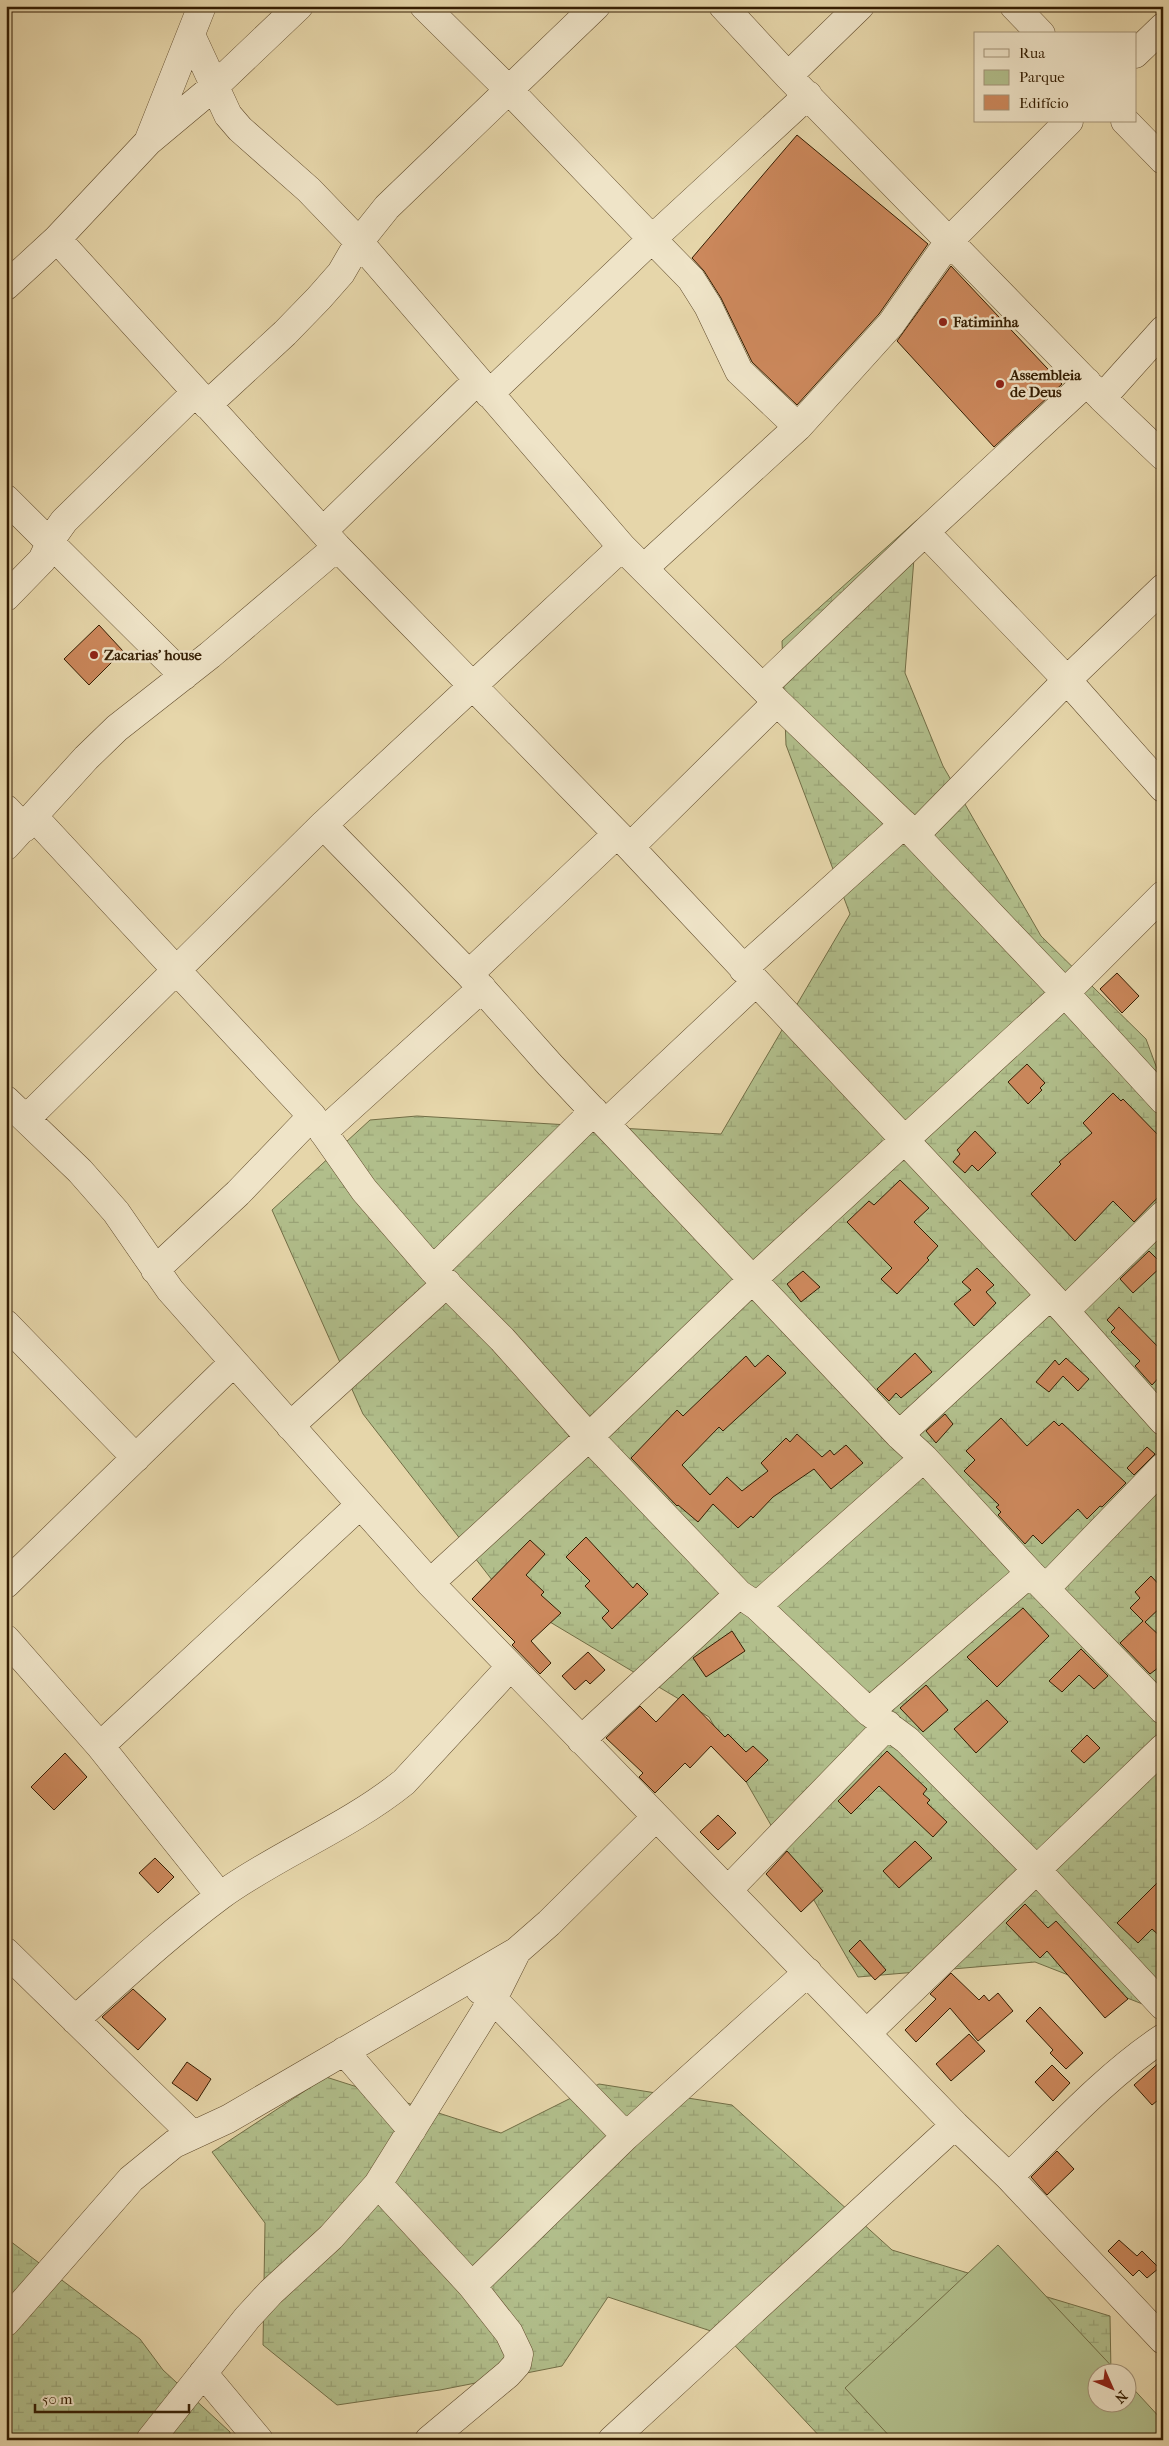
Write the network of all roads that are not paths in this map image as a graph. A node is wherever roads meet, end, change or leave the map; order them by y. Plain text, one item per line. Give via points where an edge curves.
1 (202, 6) edge
2 (299, 6) edge
3 (424, 6) edge
4 (596, 6) edge
5 (723, 6) edge
6 (860, 6) edge
7 (1014, 6) edge
8 (1163, 27) edge
9 (1039, 32) edge
10 (191, 35) junction
11 (1136, 53) edge
12 (788, 76) junction
13 (216, 85) junction
14 (508, 89) junction
15 (808, 95) junction
16 (1068, 122) edge
17 (1126, 122) edge
18 (148, 142) junction
19 (1163, 160) edge
20 (58, 239) junction
21 (652, 239) junction
22 (950, 240) junction
23 (359, 242) junction
24 (6, 286) edge
25 (1163, 330) edge
26 (484, 387) junction
27 (1094, 390) junction
28 (201, 399) junction
29 (798, 427) junction
30 (1163, 456) edge
31 (6, 499) edge
32 (925, 532) junction
33 (330, 539) junction
34 (49, 543) junction
35 (622, 546) junction
36 (644, 568) junction
37 (1163, 588) edge
38 (6, 597) edge
39 (184, 676) junction
40 (1066, 680) junction
41 (473, 686) junction
42 (770, 694) junction
43 (1163, 788) edge
44 (18, 825) edge
45 (323, 825) junction
46 (909, 830) junction
47 (623, 840) junction
48 (1163, 895) edge
49 (178, 969) junction
50 (749, 976) junction
51 (475, 981) junction
52 (1065, 993) junction
53 (6, 1100) edge
54 (1163, 1100) edge
55 (600, 1117) junction
56 (26, 1120) junction
57 (317, 1124) junction
58 (905, 1141) junction
59 (1163, 1215) edge
60 (155, 1270) junction
61 (440, 1276) junction
62 (753, 1279) junction
63 (1058, 1304) junction
64 (6, 1324) edge
65 (233, 1363) junction
66 (1163, 1421) edge
67 (290, 1426) junction
68 (899, 1435) junction
69 (589, 1437) junction
70 (136, 1458) junction
71 (924, 1458) junction
72 (1163, 1467) edge
73 (360, 1505) junction
74 (1038, 1580) junction
75 (430, 1583) junction
76 (6, 1584) edge
77 (748, 1600) junction
78 (6, 1639) edge
79 (510, 1667) junction
80 (1163, 1710) edge
81 (878, 1718) junction
82 (581, 1740) junction
83 (100, 1746) junction
84 (1163, 1748) edge
85 (656, 1817) junction
86 (1036, 1869) junction
87 (728, 1890) junction
88 (220, 1896) junction
89 (518, 1951) junction
90 (6, 1952) edge
91 (808, 1972) junction
92 (466, 1980) junction
93 (494, 1999) junction
94 (1163, 2006) edge
95 (75, 2020) junction
96 (867, 2033) junction
97 (1163, 2038) edge
98 (344, 2051) junction
99 (956, 2126) junction
100 (412, 2130) junction
101 (192, 2134) junction
102 (626, 2136) junction
103 (1009, 2177) junction
104 (378, 2184) junction
105 (472, 2286) junction
106 (6, 2322) edge
107 (1158, 2325) edge
108 (202, 2373) junction
109 (150, 2440) edge
110 (259, 2440) edge
111 (429, 2440) edge
112 (612, 2440) edge

1 - 10 street
2 - 13 street
3 - 14 street
4 - 14 street
5 - 12 street
6 - 12 street
7 - 9 street
8 - 11 street
10 - 13 street
10 - 18 street
12 - 15 street
13 - 18 street
13 - 23 street via 228,114 240,129 309,190
14 - 21 street
14 - 23 street via 387,207
15 - 21 street
15 - 22 street
16 - 22 street
17 - 19 street
18 - 20 street
20 - 24 street
20 - 28 street
21 - 26 street
21 - 29 street via 691,279 708,306 739,371
22 - 27 street
22 - 29 street via 890,324
23 - 26 street
23 - 28 street via 341,273 285,333
25 - 27 street
26 - 33 street
26 - 35 street
27 - 30 street
27 - 32 street
28 - 33 street
28 - 34 street via 64,521
29 - 36 street
31 - 34 street
32 - 40 street
32 - 42 street
33 - 39 street
33 - 41 street
34 - 38 street via 42,560
34 - 39 street
35 - 36 street
35 - 41 street
36 - 42 street
37 - 40 street
39 - 44 street via 117,728
40 - 43 street
40 - 46 street
41 - 45 street
41 - 47 street
42 - 46 street
42 - 47 street
44 - 49 street
45 - 49 street
45 - 51 street
46 - 50 street
46 - 52 street
47 - 50 street
47 - 51 street
48 - 52 street
49 - 56 street
49 - 57 street
50 - 55 street
50 - 58 street
51 - 55 street
51 - 57 street
52 - 54 street
52 - 58 street
53 - 56 street
55 - 61 street
55 - 62 street
56 - 60 street via 80,1171 116,1212
57 - 60 street
57 - 61 street via 364,1190
58 - 62 street
58 - 63 street
59 - 63 street
60 - 65 street
61 - 67 street
61 - 69 street via 502,1339
62 - 68 street
62 - 69 street
63 - 66 street
63 - 68 street
64 - 70 street
65 - 67 street
65 - 70 street
67 - 73 street
68 - 71 street
69 - 75 street
69 - 77 street
70 - 76 street
71 - 74 street
71 - 77 street
72 - 74 street
73 - 75 street
73 - 83 street
74 - 80 street
74 - 81 street
75 - 79 street
77 - 81 street
77 - 82 street
78 - 83 street
79 - 82 street
79 - 88 street via 416,1770 388,1794
81 - 86 street via 907,1740
81 - 87 street
82 - 85 street
83 - 88 street
84 - 86 street
85 - 87 street
85 - 89 street
86 - 94 street
86 - 96 street
87 - 91 street
88 - 95 street
89 - 92 street
89 - 93 street
90 - 95 street
91 - 96 street
91 - 102 street
92 - 93 street
92 - 98 street
93 - 100 street
93 - 102 street
95 - 101 street
96 - 99 street
97 - 103 street via 1077,2110
98 - 100 street
98 - 101 street via 228,2119
99 - 103 street
99 - 112 street
100 - 104 street
101 - 106 street via 165,2150 131,2180
102 - 105 street
103 - 107 street
104 - 105 street
104 - 108 street via 331,2237 271,2292
105 - 111 street via 510,2333 520,2354 508,2374
108 - 109 street
108 - 110 street

